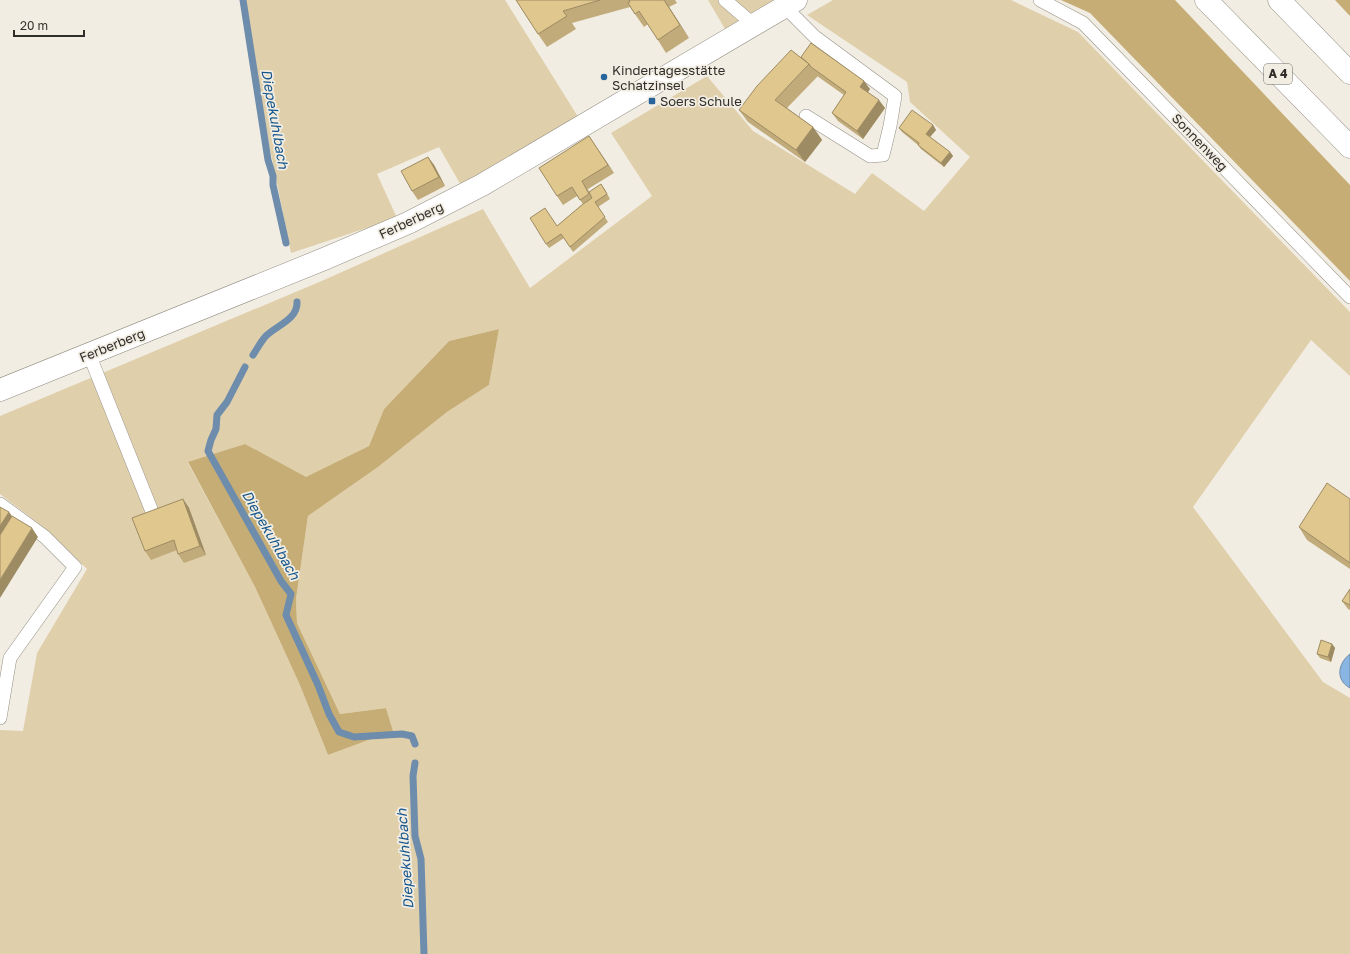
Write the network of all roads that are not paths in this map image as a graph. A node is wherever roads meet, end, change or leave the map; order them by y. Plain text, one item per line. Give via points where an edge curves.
1 (725, 0) edge
2 (1040, 0) edge
3 (1206, 0) edge
4 (1279, 0) edge
5 (791, 3) edge
6 (754, 25) junction
7 (1350, 73) edge
8 (806, 116) dead end
9 (1350, 147) edge
10 (1350, 297) edge
11 (89, 354) junction
12 (0, 390) edge
13 (0, 504) edge
14 (151, 509) edge
15 (0, 718) edge

1 - 6 lane
2 - 10 lane, Sonnenweg via 1083,23
3 - 9 main road, A 4
4 - 7 main road
5 - 6 main road, Ferberberg
5 - 8 lane via 815,37 895,96 883,155 870,156
6 - 11 main road, Ferberberg via 482,185 408,223 324,260
11 - 12 main road, Ferberberg
11 - 14 lane
13 - 15 lane via 45,537 75,567 10,658

